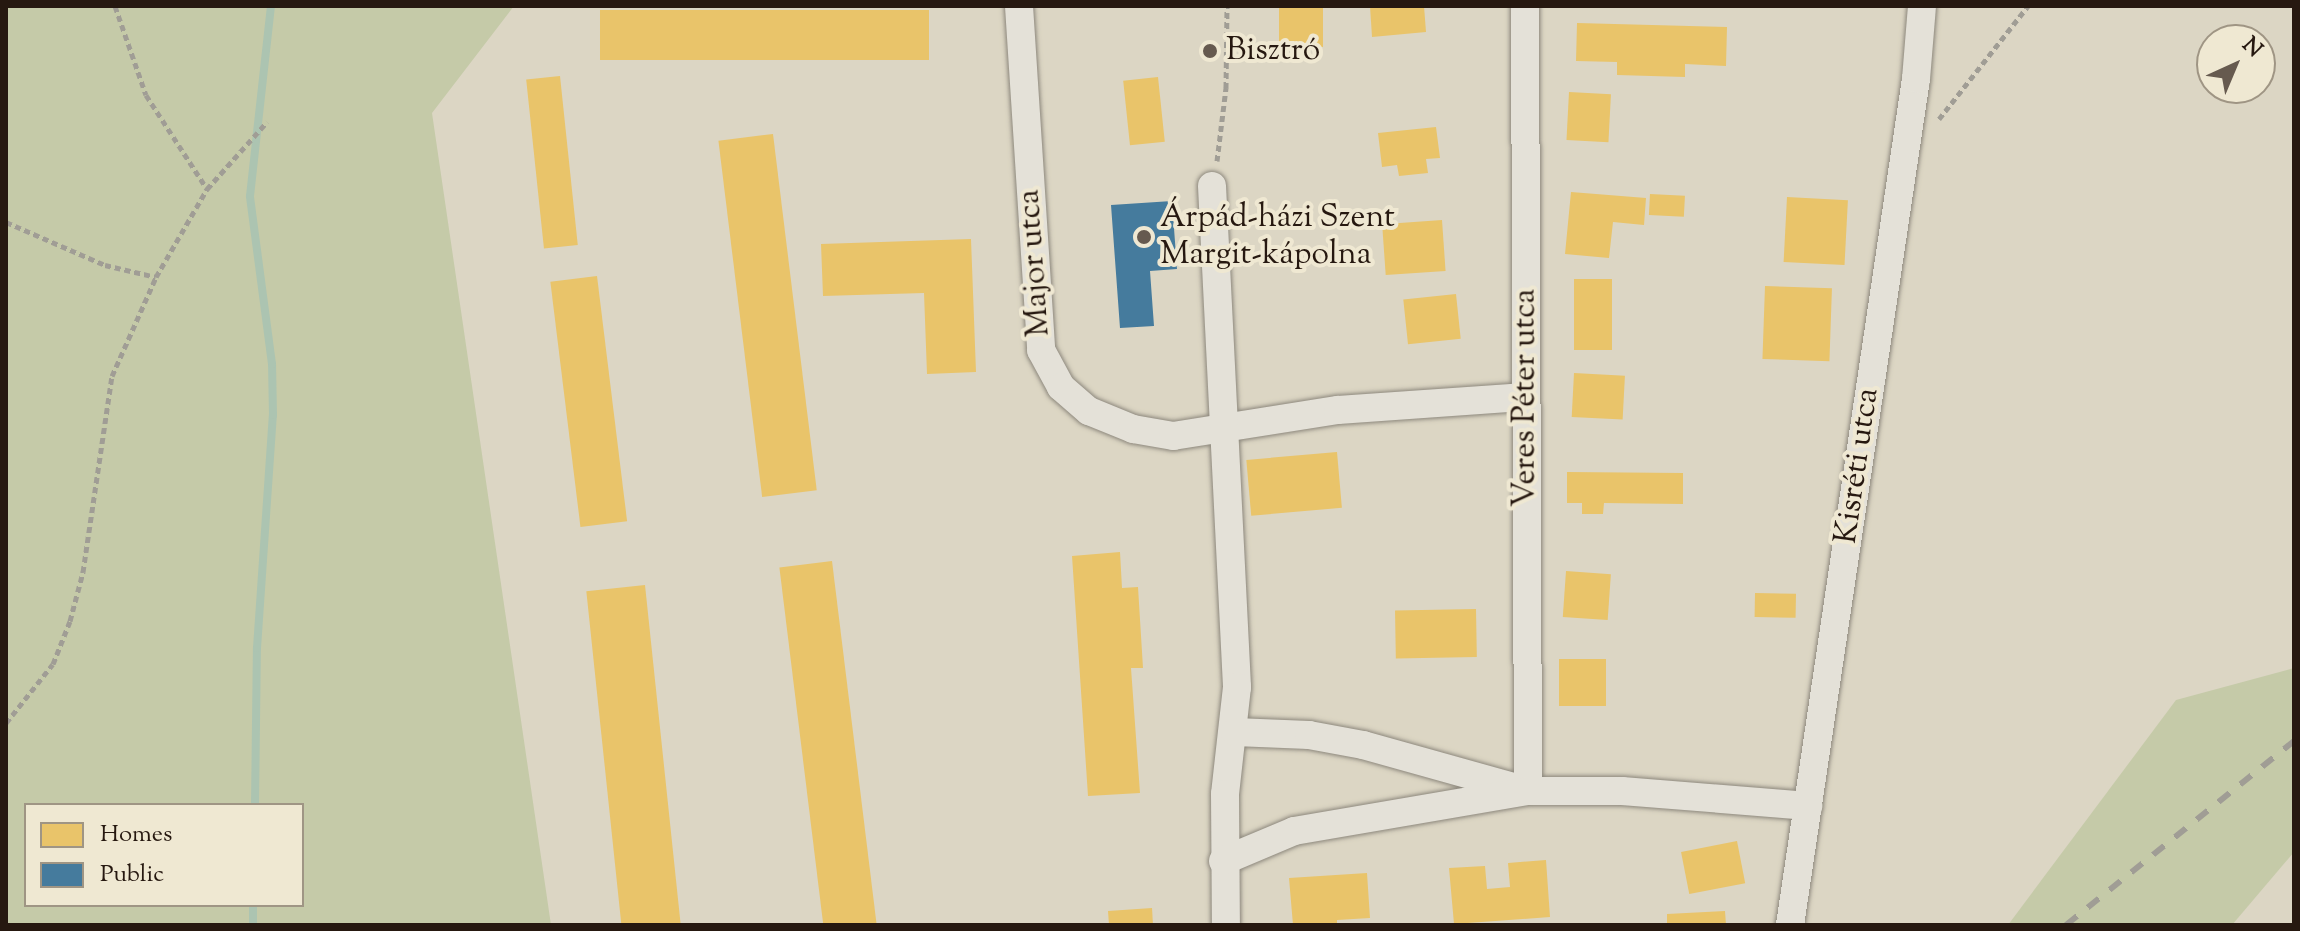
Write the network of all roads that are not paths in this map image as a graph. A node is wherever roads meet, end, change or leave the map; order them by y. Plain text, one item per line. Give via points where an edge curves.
1 (1019, 6) edge
2 (1525, 6) edge
3 (1922, 6) edge
4 (1212, 186) road end
5 (1526, 397) junction
6 (1224, 431) junction
7 (1235, 732) junction
8 (1528, 791) junction
9 (1808, 806) junction
10 (1223, 861) junction
11 (1226, 925) edge
12 (1790, 925) edge

1 - 6 street, Major utca via 1041,350 1061,387 1089,411 1160,434
2 - 5 street, Veres Péter utca
3 - 9 street, Kisréti utca via 1914,93
4 - 6 street
5 - 6 street, Major utca via 1338,410
5 - 8 street, Veres Péter utca
6 - 7 street
7 - 8 street via 1309,735 1363,745
7 - 10 street via 1225,794
8 - 9 street via 1622,791
8 - 10 street via 1294,831
9 - 12 street, Kisréti utca
10 - 11 street

